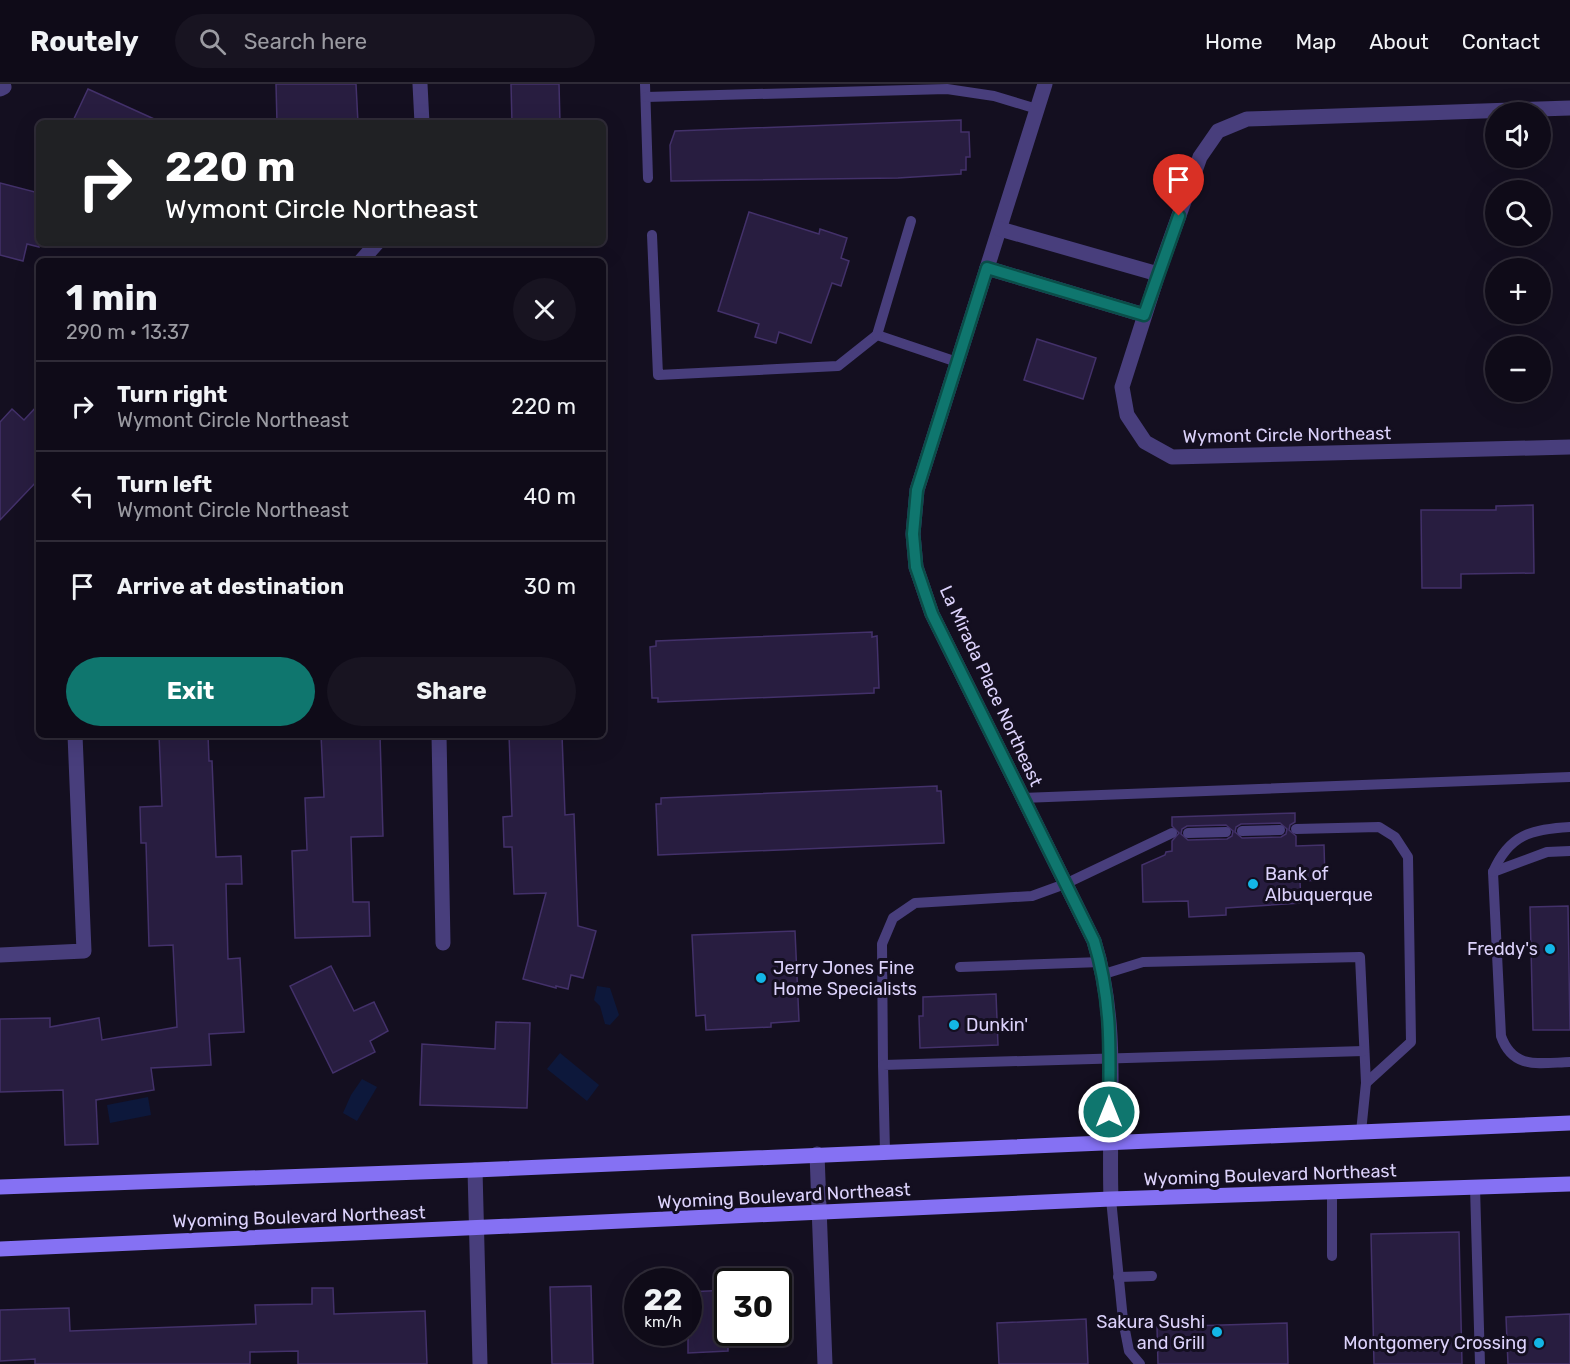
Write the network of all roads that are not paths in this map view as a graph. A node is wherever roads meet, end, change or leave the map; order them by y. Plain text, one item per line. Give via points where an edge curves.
1 (420, 84) edge
2 (645, 84) edge
3 (1045, 84) edge
4 (646, 97) junction
5 (1570, 108) edge
6 (1037, 109) junction
7 (422, 120) edge
8 (648, 178) dead end
9 (911, 221) dead end
10 (1000, 229) junction
11 (652, 235) dead end
12 (374, 246) edge
13 (364, 258) edge
14 (987, 268) junction
15 (1158, 274) junction
16 (1144, 315) junction
17 (878, 335) junction
18 (957, 362) junction
19 (1570, 447) edge
20 (75, 738) edge
21 (439, 738) edge
22 (1570, 777) edge
23 (1022, 798) junction
24 (1570, 827) edge
25 (1280, 830) dead end
26 (1296, 830) dead end
27 (1242, 831) dead end
28 (1226, 832) dead end
29 (1172, 833) dead end
30 (1188, 833) dead end
31 (1570, 851) edge
32 (1493, 872) junction
33 (1065, 884) junction
34 (443, 943) dead end
35 (0, 955) edge
36 (960, 967) dead end
37 (1102, 968) junction
38 (1364, 1051) junction
39 (1110, 1060) junction
40 (1570, 1062) edge
41 (883, 1065) junction
42 (1366, 1083) junction
43 (1570, 1123) edge
44 (1361, 1132) junction
45 (1109, 1144) junction
46 (885, 1152) junction
47 (817, 1154) junction
48 (475, 1170) junction
49 (1570, 1184) edge
50 (1475, 1187) junction
51 (0, 1188) edge
52 (1332, 1192) junction
53 (1111, 1199) junction
54 (819, 1214) junction
55 (476, 1229) junction
56 (0, 1249) edge
57 (1332, 1256) dead end
58 (1152, 1276) dead end
59 (1118, 1277) junction
60 (480, 1364) edge
61 (825, 1364) edge
62 (1140, 1364) edge
63 (1480, 1364) edge

1 - 7 street
2 - 4 lane
3 - 6 street, La Mirada Place Northeast
4 - 6 lane via 947,89 994,96
4 - 8 lane
5 - 15 street, Wymont Circle Northeast via 1247,119 1218,131 1200,157
6 - 10 street, La Mirada Place Northeast
9 - 17 lane
10 - 14 street, La Mirada Place Northeast
10 - 15 street
11 - 17 lane via 658,375 838,366
12 - 13 street
14 - 16 street
14 - 18 street, La Mirada Place Northeast
15 - 16 street, Wymont Circle Northeast
16 - 19 street, Wymont Circle Northeast via 1122,387 1127,415 1145,442 1172,457
17 - 18 lane
18 - 23 street, La Mirada Place Northeast via 917,490 913,534 916,567 932,614
20 - 35 street via 84,951
21 - 34 street
22 - 23 lane
23 - 33 street, La Mirada Place Northeast
24 - 32 lane via 1534,831 1514,840 1501,854
25 - 27 lane
26 - 42 lane via 1379,826 1395,837 1408,857 1411,1042
28 - 30 lane
29 - 33 lane
31 - 32 lane via 1547,852
32 - 40 lane via 1501,1036 1506,1052 1522,1062
33 - 37 street, La Mirada Place Northeast via 1094,941
33 - 41 lane via 1032,896 915,903 893,918 882,944
36 - 37 lane
37 - 38 lane via 1143,962 1360,957
37 - 39 street, La Mirada Place Northeast via 1110,1013
38 - 39 lane
38 - 42 lane
39 - 41 lane
39 - 45 street, La Mirada Place Northeast
41 - 46 lane
42 - 44 lane
43 - 44 main road, Wyoming Boulevard Northeast
44 - 45 main road, Wyoming Boulevard Northeast
45 - 46 main road, Wyoming Boulevard Northeast
45 - 53 street, La Mirada Place Northeast
46 - 47 main road, Wyoming Boulevard Northeast
47 - 48 main road, Wyoming Boulevard Northeast
47 - 54 street
48 - 51 main road, Wyoming Boulevard Northeast
48 - 55 street
49 - 50 main road, Wyoming Boulevard Northeast
50 - 52 main road, Wyoming Boulevard Northeast
50 - 63 lane
52 - 53 main road, Wyoming Boulevard Northeast
52 - 57 lane
53 - 54 main road, Wyoming Boulevard Northeast
53 - 59 lane
54 - 55 main road, Wyoming Boulevard Northeast
54 - 61 street
55 - 56 main road, Wyoming Boulevard Northeast
55 - 60 street
58 - 59 lane
59 - 62 lane via 1129,1351

